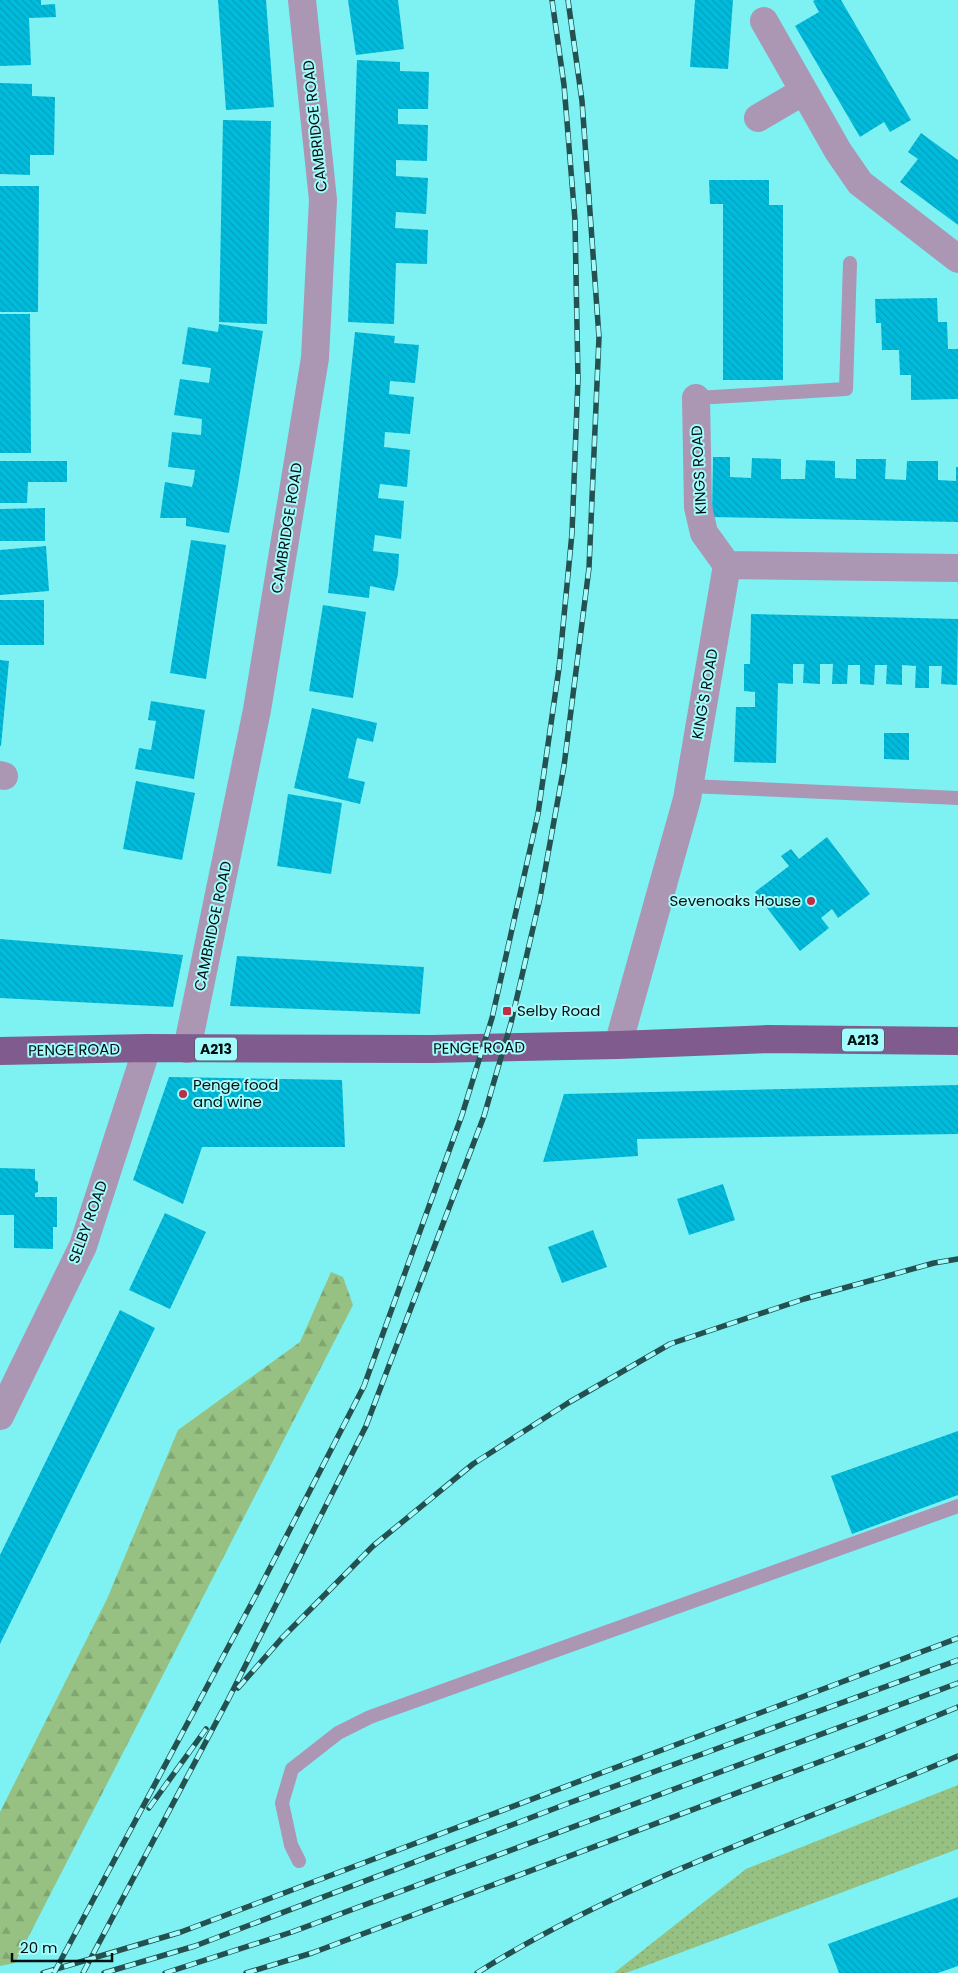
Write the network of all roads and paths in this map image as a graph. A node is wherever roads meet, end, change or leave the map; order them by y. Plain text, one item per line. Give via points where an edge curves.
1 (302, 0) edge
2 (764, 21) dead end
3 (804, 92) junction
4 (758, 118) dead end
5 (958, 259) edge
6 (850, 263) dead end
7 (696, 398) joint
8 (727, 565) junction
9 (958, 568) edge
10 (689, 786) junction
11 (958, 798) edge
12 (958, 1041) edge
13 (618, 1045) junction
14 (147, 1048) junction
15 (187, 1049) junction
16 (0, 1051) edge
17 (0, 1416) edge
18 (958, 1506) edge
19 (299, 1861) dead end

1 - 15 street, CAMBRIDGE ROAD via 322,200 315,358 257,710
2 - 3 street
3 - 4 street
3 - 5 street via 860,183
6 - 7 lane via 846,389
7 - 8 street, KINGS ROAD via 698,507 704,533
8 - 9 street
8 - 10 street, KING'S ROAD
10 - 11 lane
10 - 13 street, KING'S ROAD
12 - 13 main road, PENGE ROAD / A213 via 768,1039
13 - 15 main road, PENGE ROAD / A213
14 - 15 main road, PENGE ROAD / A213
14 - 16 main road, PENGE ROAD / A213
14 - 17 street, SELBY ROAD via 82,1246
18 - 19 lane via 370,1717 338,1733 292,1769 282,1803 291,1845

